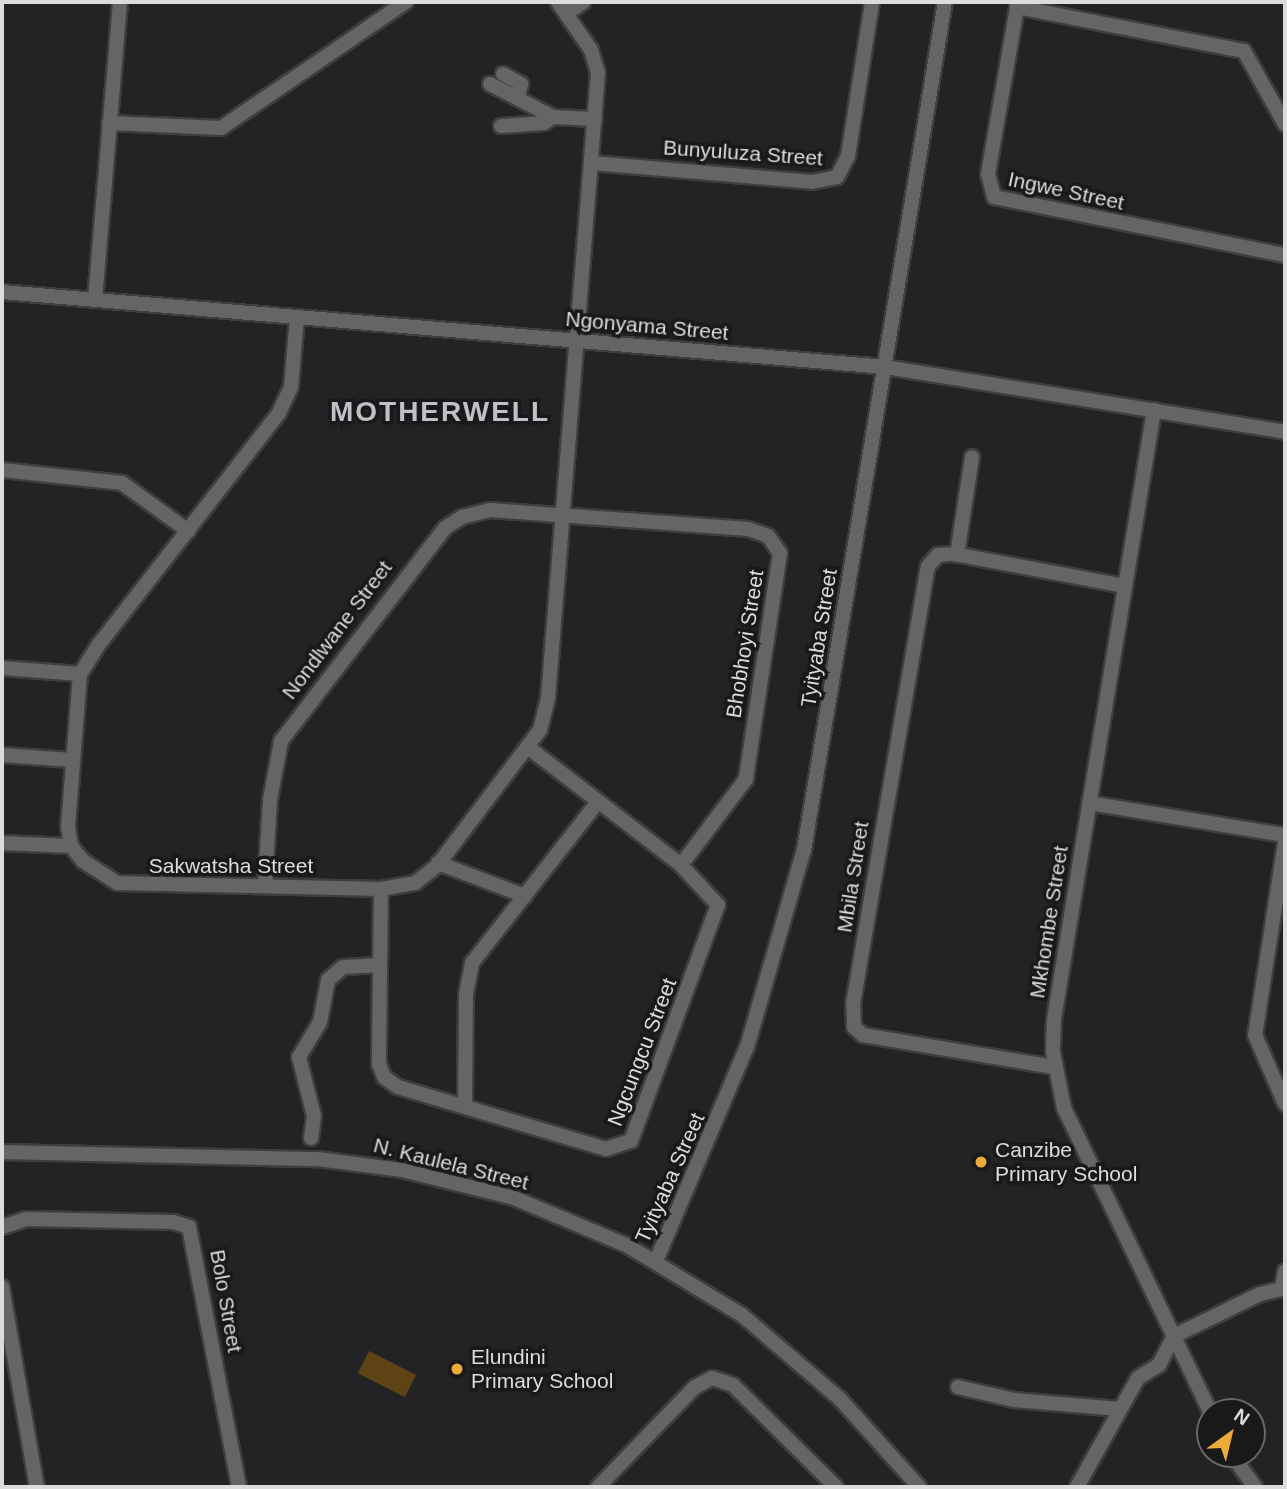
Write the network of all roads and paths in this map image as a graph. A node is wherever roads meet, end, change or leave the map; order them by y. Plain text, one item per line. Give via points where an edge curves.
1 (120, 2) edge
2 (406, 2) edge
3 (583, 2) edge
4 (872, 2) edge
5 (945, 2) edge
6 (1017, 4) edge
7 (562, 8) edge
8 (503, 75) dead end
9 (490, 84) dead end
10 (518, 97) junction
11 (553, 117) junction
12 (595, 119) junction
13 (109, 123) junction
14 (1285, 124) edge
15 (501, 127) dead end
16 (592, 163) junction
17 (1285, 256) edge
18 (2, 292) edge
19 (95, 300) junction
20 (297, 317) junction
21 (577, 341) junction
22 (885, 367) junction
23 (1154, 410) junction
24 (1285, 432) edge
25 (972, 457) dead end
26 (2, 470) edge
27 (561, 517) junction
28 (188, 531) junction
29 (957, 555) junction
30 (1125, 586) junction
31 (2, 668) edge
32 (80, 674) junction
33 (529, 748) junction
34 (2, 755) edge
35 (72, 761) junction
36 (597, 803) junction
37 (1089, 803) junction
38 (1285, 835) edge
39 (1285, 842) edge
40 (2, 843) edge
41 (71, 846) junction
42 (438, 863) junction
43 (681, 865) junction
44 (265, 884) junction
45 (381, 889) junction
46 (524, 896) junction
47 (380, 965) junction
48 (1054, 1067) junction
49 (1285, 1104) edge
50 (465, 1107) junction
51 (311, 1138) dead end
52 (2, 1152) edge
53 (2, 1227) edge
54 (656, 1261) junction
55 (1285, 1271) edge
56 (2, 1287) edge
57 (1284, 1288) edge
58 (1174, 1336) junction
59 (958, 1387) dead end
60 (1203, 1398) edge
61 (1120, 1409) junction
62 (1241, 1468) edge
63 (37, 1487) edge
64 (239, 1487) edge
65 (598, 1487) edge
66 (836, 1487) edge
67 (919, 1487) edge
68 (1077, 1487) edge
69 (1254, 1487) edge

1 - 13 street
2 - 13 street via 221,128
3 - 7 street
4 - 16 street, Bunyuluza Street via 848,156 837,177 812,182
5 - 22 street, Tyityaba Street
6 - 14 street via 1237,47 1253,60
6 - 17 street, Ingwe Street via 988,174 993,197
7 - 12 street, Sakwatsha Street via 597,61
8 - 10 street via 522,84
9 - 10 street
10 - 11 street
11 - 12 street
11 - 15 street via 544,123
12 - 16 street, Sakwatsha Street
13 - 19 street
16 - 21 street, Sakwatsha Street
18 - 19 street, Ngonyama Street
19 - 20 street, Ngonyama Street
20 - 21 street, Ngonyama Street
20 - 28 street via 291,387 285,402
21 - 22 street, Ngonyama Street
21 - 27 street, Sakwatsha Street
22 - 23 street, Ngonyama Street
22 - 54 street, Tyityaba Street via 792,901 747,1047
23 - 24 street, Ngonyama Street
23 - 30 street, Mkhombe Street
25 - 29 street
26 - 28 street via 122,483
27 - 33 street, Sakwatsha Street via 548,698 544,719
27 - 43 street, Bhobhoyi Street via 748,529 768,536 780,552 746,779
27 - 44 street, Nondlwane Street via 490,510 462,517 445,527 406,574 281,741 270,800
28 - 32 street
29 - 30 street
29 - 48 street, Mbila Street via 938,555 924,574 852,1020 863,1035
30 - 37 street, Mkhombe Street
31 - 32 street
32 - 35 street
33 - 36 street, Ngcungcu Street
33 - 42 street, Sakwatsha Street
34 - 35 street
35 - 41 street
36 - 43 street, Ngcungcu Street
36 - 46 street
37 - 38 street
37 - 48 street, Mkhombe Street via 1054,1019
39 - 49 street via 1255,1035
40 - 41 street
41 - 44 street, Sakwatsha Street via 97,872 126,885
42 - 45 street, Sakwatsha Street via 415,883
42 - 46 street
43 - 50 street, Ngcungcu Street via 715,899 717,913 631,1141 606,1149
44 - 45 street, Sakwatsha Street
45 - 47 street, Ngcungcu Street
46 - 50 street via 472,963 467,979
47 - 50 street, Ngcungcu Street via 379,1064 384,1077 398,1087
47 - 51 street via 343,967 328,980 320,1022 299,1057 314,1116
48 - 58 street, Mkhombe Street via 1064,1108
52 - 54 street, N. Kaulela Street via 318,1159 402,1170 514,1198
53 - 64 street, Bolo Street via 26,1219 173,1222 189,1227
54 - 67 street, N. Kaulela Street via 742,1315 807,1367
55 - 57 street
56 - 63 street
57 - 58 street
58 - 60 street, Mkhombe Street
58 - 61 street via 1159,1365 1138,1378
59 - 61 street via 1014,1400
61 - 68 street
62 - 69 street
65 - 66 street via 695,1387 712,1378 733,1385

